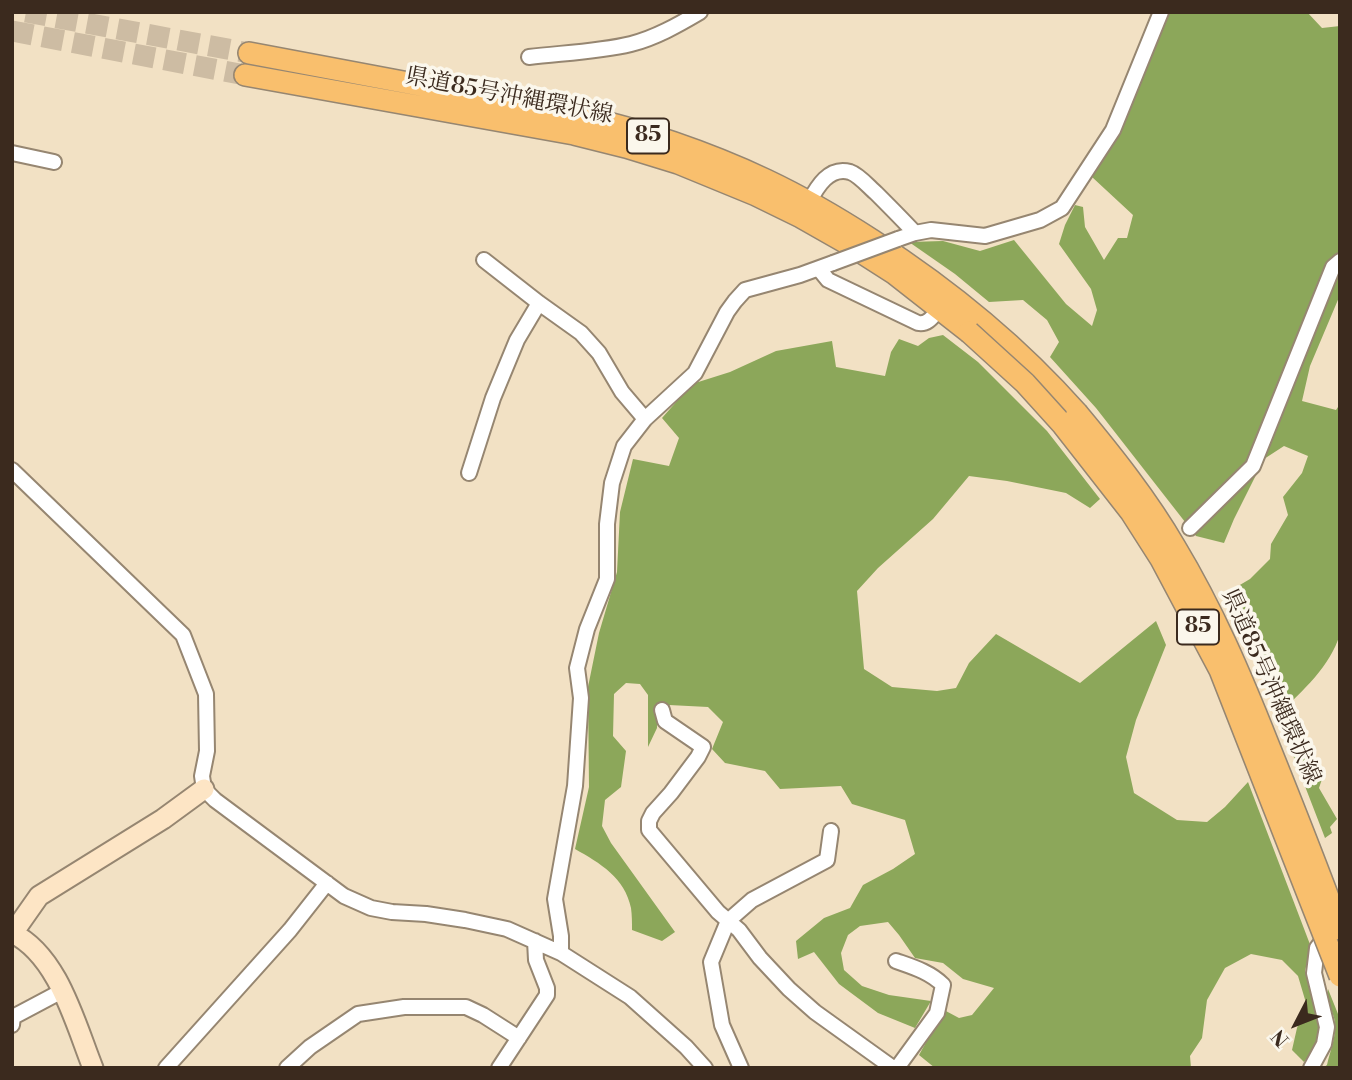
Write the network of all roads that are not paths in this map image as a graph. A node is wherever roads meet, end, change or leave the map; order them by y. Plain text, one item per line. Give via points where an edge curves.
1 (699, 12) edge
2 (1161, 12) edge
3 (248, 53) tunnel mouth
4 (529, 58) dead end
5 (245, 75) tunnel mouth
6 (492, 109) junction
7 (12, 153) edge
8 (54, 162) dead end
9 (801, 198) junction
10 (915, 233) junction
11 (484, 260) dead end
12 (1340, 261) edge
13 (819, 269) junction
14 (539, 303) junction
15 (940, 308) junction
16 (645, 419) junction
17 (12, 470) edge
18 (469, 473) dead end
19 (1189, 528) dead end
20 (662, 710) dead end
21 (204, 789) junction
22 (831, 831) dead end
23 (327, 883) junction
24 (728, 921) junction
25 (1340, 921) edge
26 (1340, 929) edge
27 (13, 933) edge
28 (535, 941) junction
29 (561, 953) junction
30 (896, 961) dead end
31 (1340, 976) edge
32 (62, 991) junction
33 (12, 1025) edge
34 (519, 1038) junction
35 (93, 1068) edge
36 (166, 1068) edge
37 (287, 1068) edge
38 (499, 1068) edge
39 (705, 1068) edge
40 (741, 1068) edge
41 (895, 1068) edge
42 (1311, 1068) edge

1 - 4 street via 635,43
2 - 10 street via 1113,130 1062,208 1040,220 985,236 931,230
3 - 6 main road, 県道85号沖縄環状線 / 85
5 - 6 main road, 県道85号沖縄環状線 / 85
6 - 9 main road, 県道85号沖縄環状線 / 85 via 575,114 726,163
6 - 15 main road, 県道85号沖縄環状線 / 85 via 717,178 845,242
7 - 8 street
9 - 10 street via 832,174 851,172
9 - 26 main road, 県道85号沖縄環状線 / 85, bridge via 903,260 1011,344 1077,413 1146,501 1175,546 1235,662
10 - 13 street, bridge
11 - 14 street
12 - 19 street via 1333,267 1253,466
13 - 15 street via 828,280 918,323 928,322
13 - 16 street via 745,290 727,312 695,373
14 - 16 street via 582,333
14 - 18 street via 517,340 493,398
15 - 31 main road, 県道85号沖縄環状線 / 85, bridge via 1024,383 1063,425 1131,512 1161,559 1220,670
16 - 29 street via 624,446 612,483 607,579 587,629 578,668 581,698 575,786 555,899
17 - 21 street via 183,635 206,694
20 - 24 street via 665,721 703,747 653,813 649,830
21 - 23 street
21 - 27 street via 39,896
22 - 24 street via 827,860 752,900
23 - 28 street via 371,908 465,920
23 - 36 street
24 - 40 street via 711,962 722,1025
24 - 41 street via 815,1012
25 - 42 street via 1317,948 1314,973 1327,1027
27 - 32 street via 37,950
28 - 29 street
28 - 34 street via 547,995
29 - 39 street via 630,997
30 - 41 street via 922,970 943,985 937,1013
32 - 33 street via 13,1017
32 - 35 street
34 - 37 street via 466,1007 404,1007 358,1014
34 - 38 street

